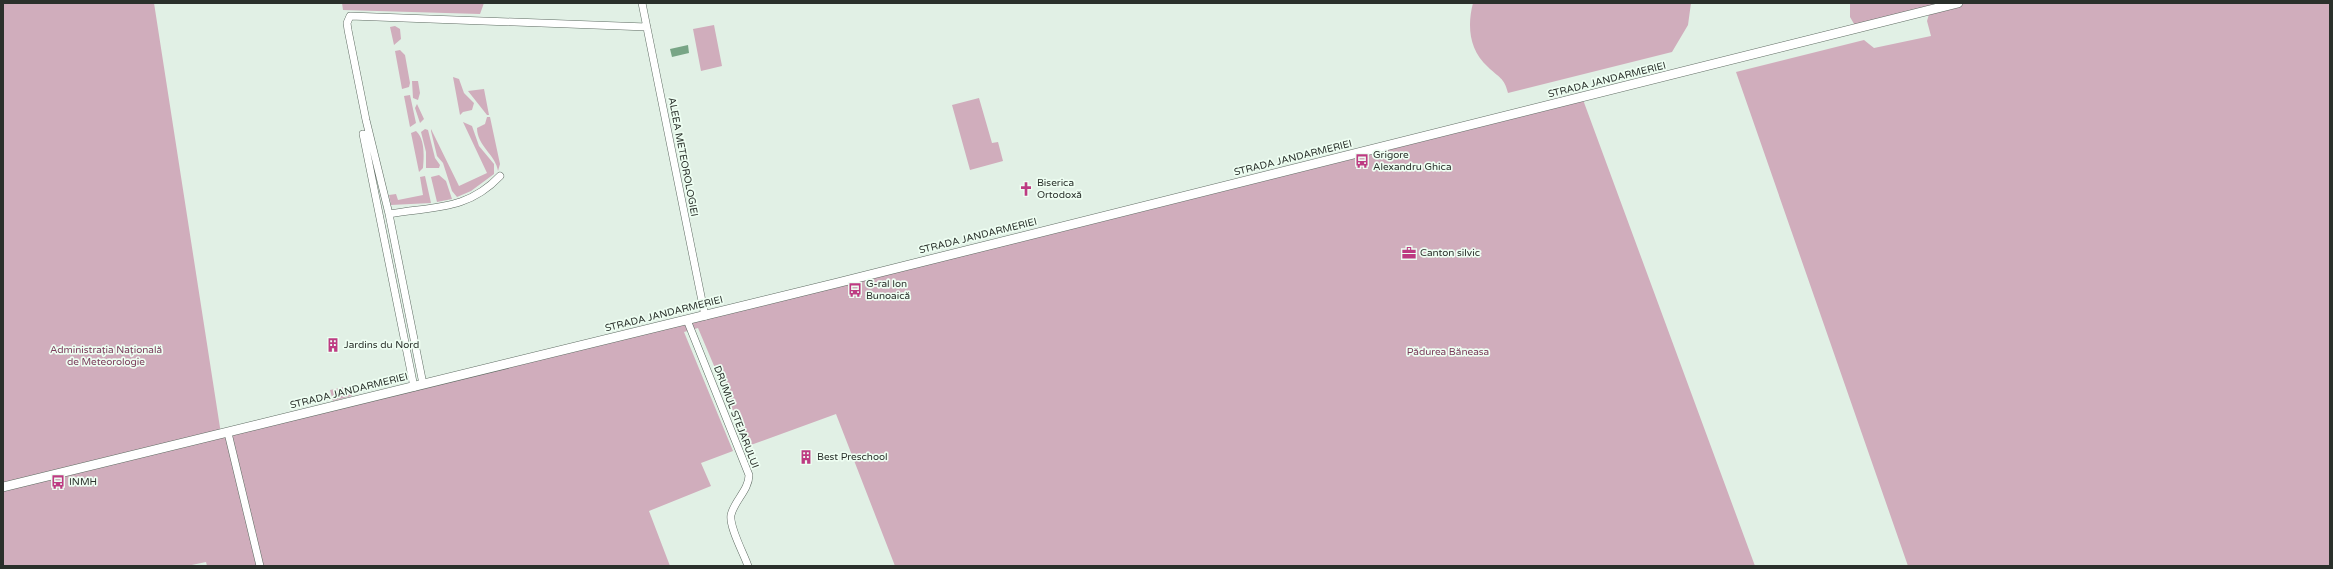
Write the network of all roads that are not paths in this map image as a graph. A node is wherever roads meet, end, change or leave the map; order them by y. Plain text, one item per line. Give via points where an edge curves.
1 (642, 3) edge
2 (1958, 3) edge
3 (647, 27) junction
4 (363, 134) dead end
5 (500, 176) dead end
6 (389, 214) junction
7 (705, 316) junction
8 (687, 320) junction
9 (419, 386) junction
10 (228, 432) junction
11 (3, 487) edge
12 (260, 566) edge
13 (748, 566) edge

1 - 3 street, ALEEA METEOROLOGIEI
2 - 7 street, STRADA JANDARMERIEI
3 - 6 street via 350,16 348,30 366,120
3 - 7 street, ALEEA METEOROLOGIEI
4 - 9 street
5 - 6 street via 483,192 458,204
6 - 9 street
7 - 8 street, STRADA JANDARMERIEI
8 - 9 street, STRADA JANDARMERIEI
8 - 13 street, DRUMUL STEJARULUI via 749,475 747,485 731,515 732,525
9 - 10 street, STRADA JANDARMERIEI
10 - 11 street, STRADA JANDARMERIEI
10 - 12 street

